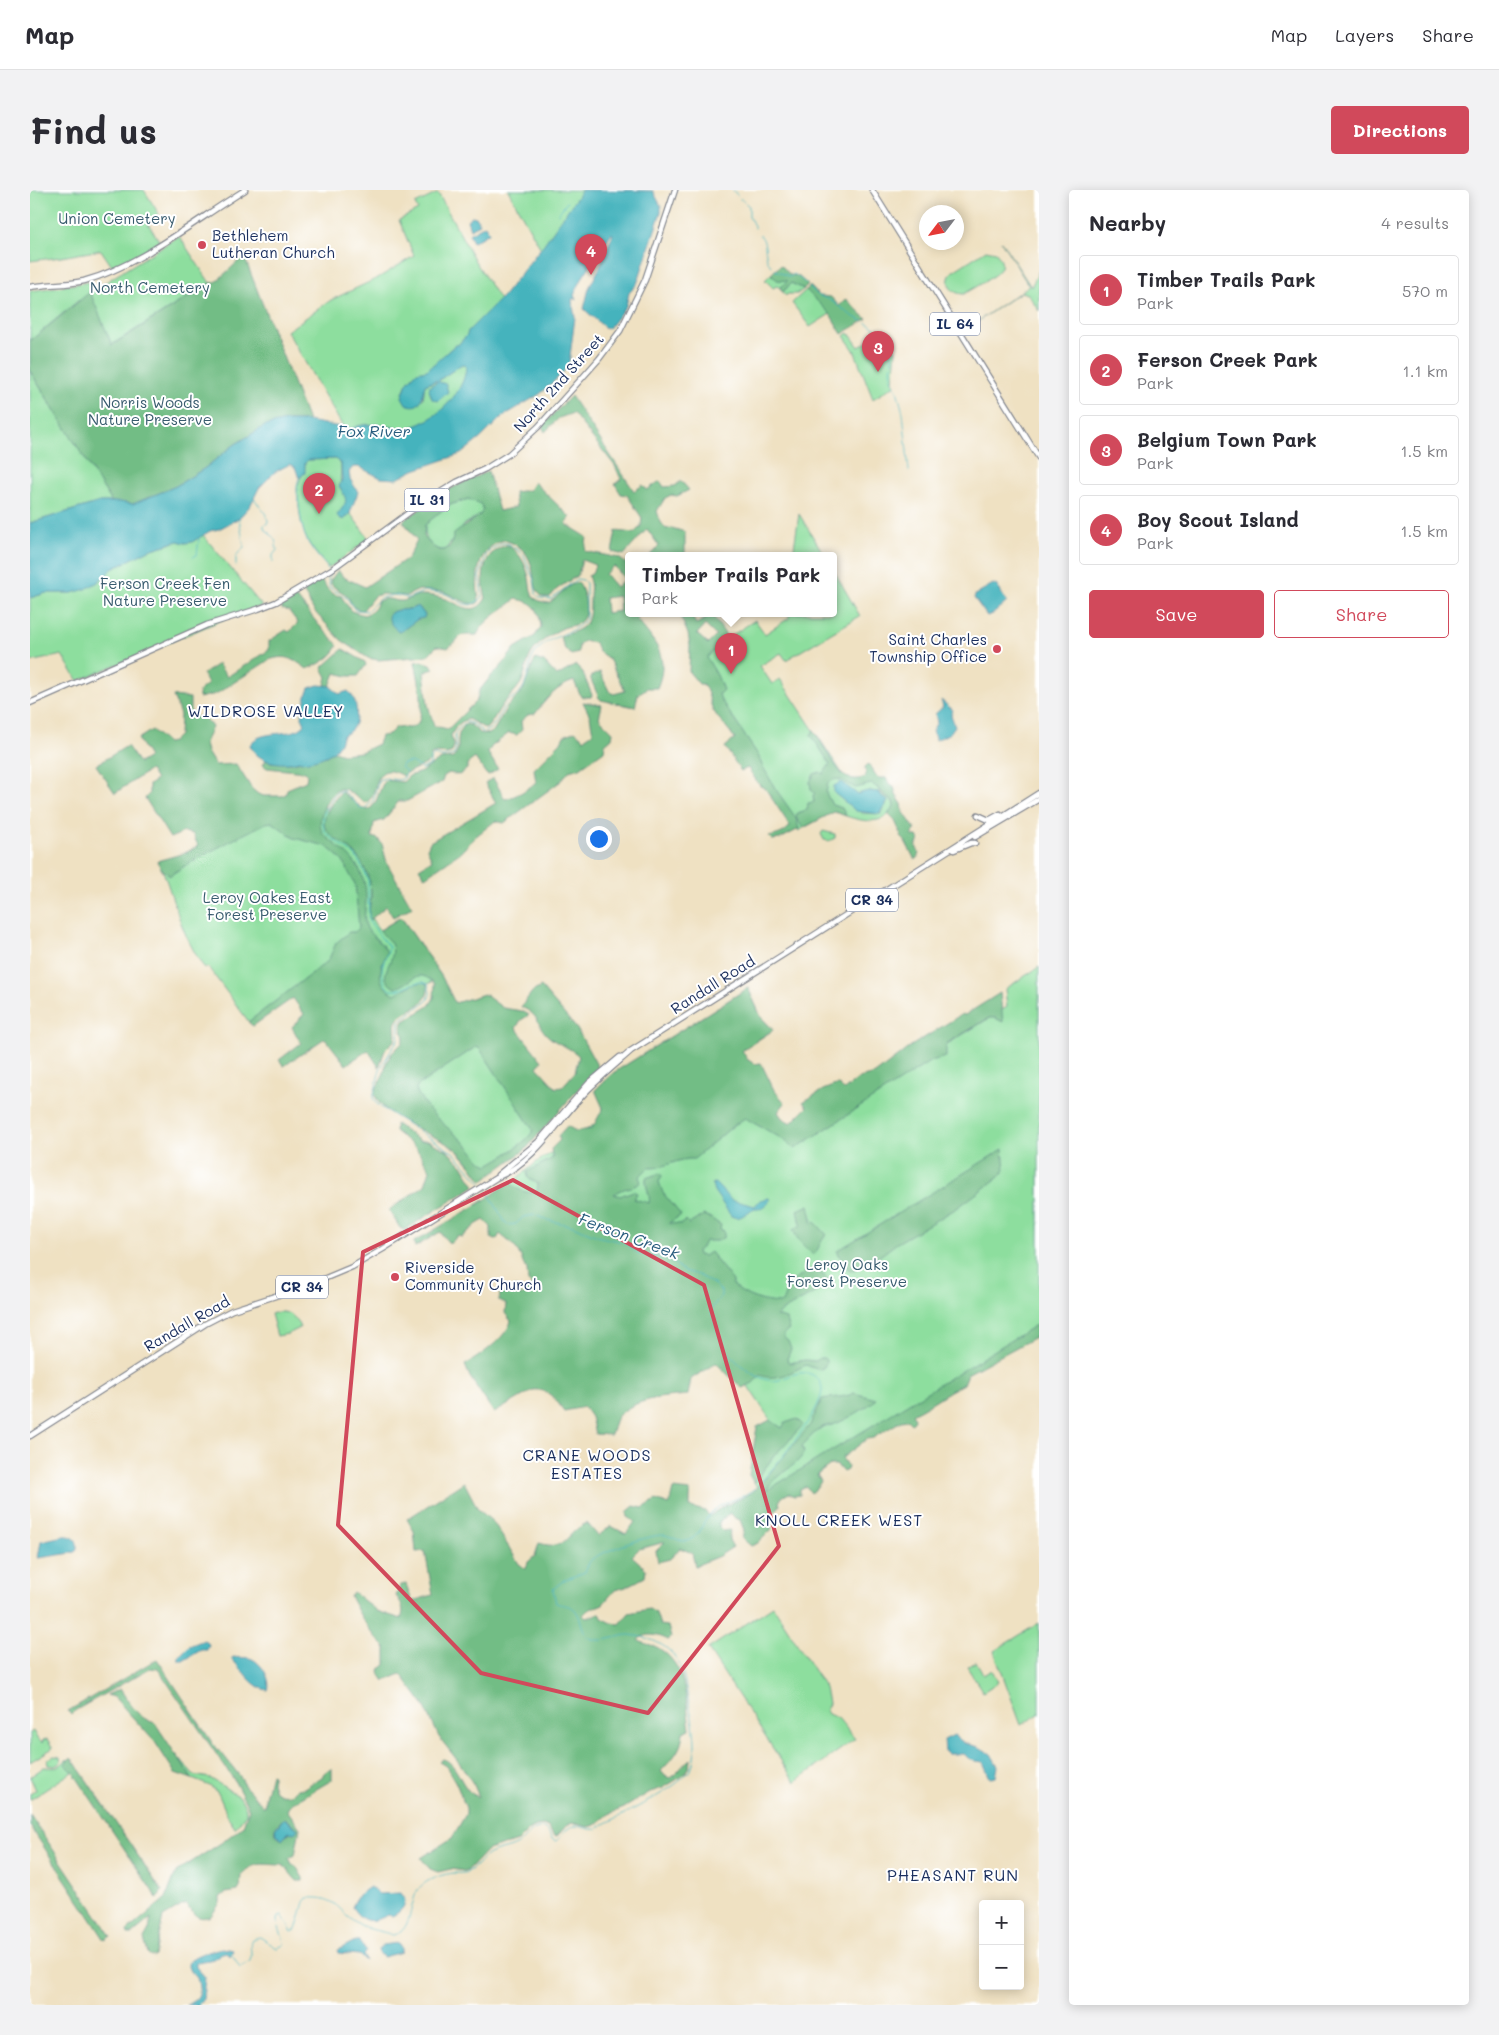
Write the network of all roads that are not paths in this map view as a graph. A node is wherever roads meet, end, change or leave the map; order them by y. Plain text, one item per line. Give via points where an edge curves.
1 (245, 190) edge
2 (676, 190) edge
3 (872, 190) edge
4 (30, 287) edge
5 (1039, 458) edge
6 (30, 703) edge
7 (1039, 793) edge
8 (1039, 799) edge
9 (1017, 806) junction
10 (978, 816) dead end
11 (975, 843) dead end
12 (954, 850) junction
13 (935, 860) junction
14 (30, 1436) edge

1 - 4 main road via 111,272 81,282
2 - 6 main road, North 2nd Street / IL 31 via 645,280 613,342 538,427 509,454 418,506 332,569 276,602 207,625
3 - 5 main road, IL 64
7 - 9 main road, CR 34
8 - 12 main road, CR 34
9 - 10 main road via 989,820
9 - 13 main road, CR 34
11 - 12 main road, CR 34
12 - 13 main road, CR 34
13 - 14 main road, Randall Road / CR 34 via 616,1060 597,1075 538,1142 496,1178 383,1250 309,1285 232,1310 205,1324

